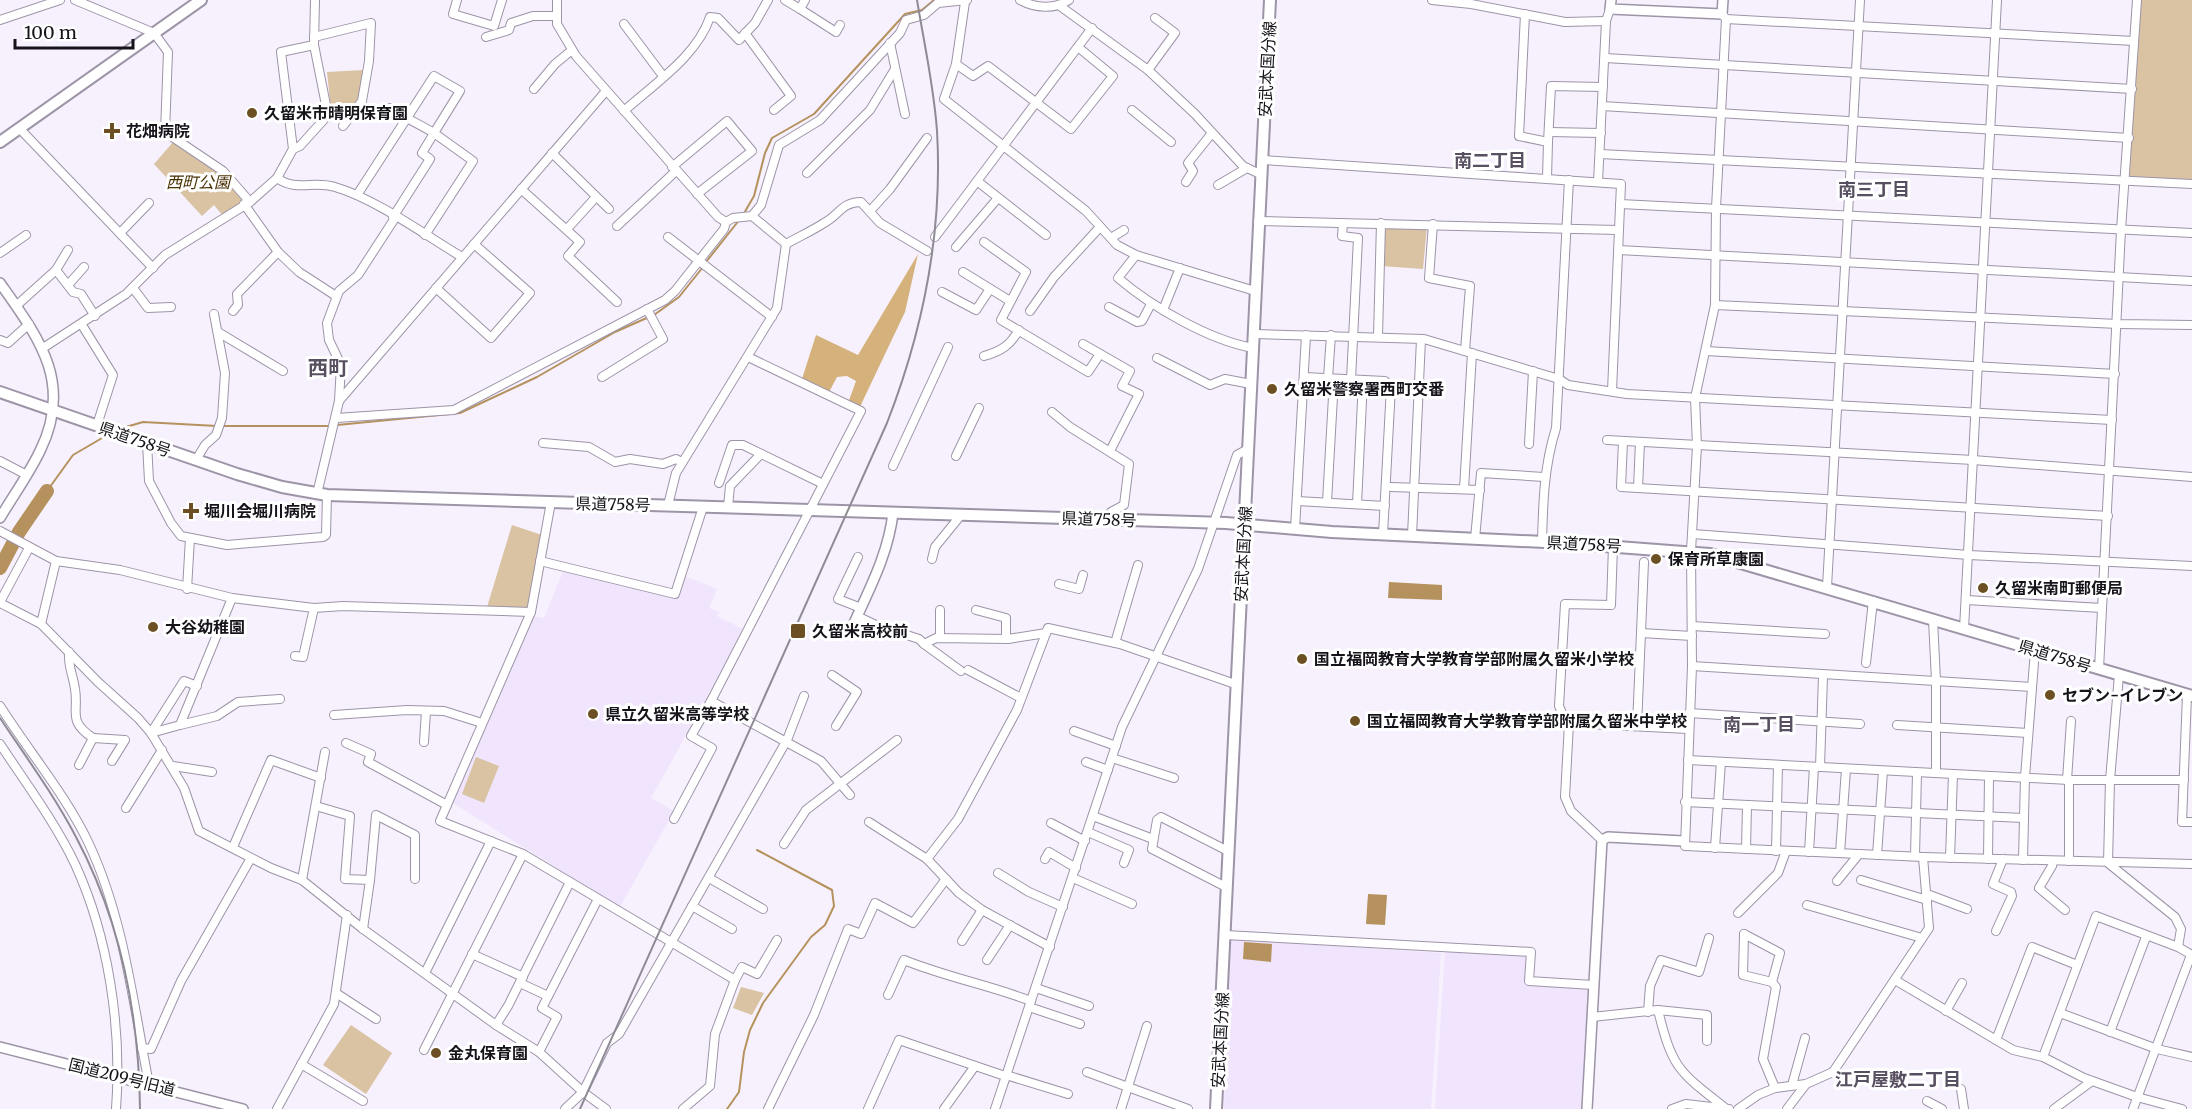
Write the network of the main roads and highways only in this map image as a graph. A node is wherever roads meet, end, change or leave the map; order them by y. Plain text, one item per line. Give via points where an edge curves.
1 (201, 0) edge
2 (1270, 0) edge
3 (0, 142) edge
4 (0, 392) edge
5 (1245, 525) junction
6 (2189, 695) edge
7 (1216, 1109) edge

1 - 3 main road
2 - 5 main road, 安武本国分線
4 - 5 main road, 県道758号 via 196,460 282,487 322,494
5 - 6 main road, 県道758号 via 1691,551 1728,558
5 - 7 main road, 安武本国分線

